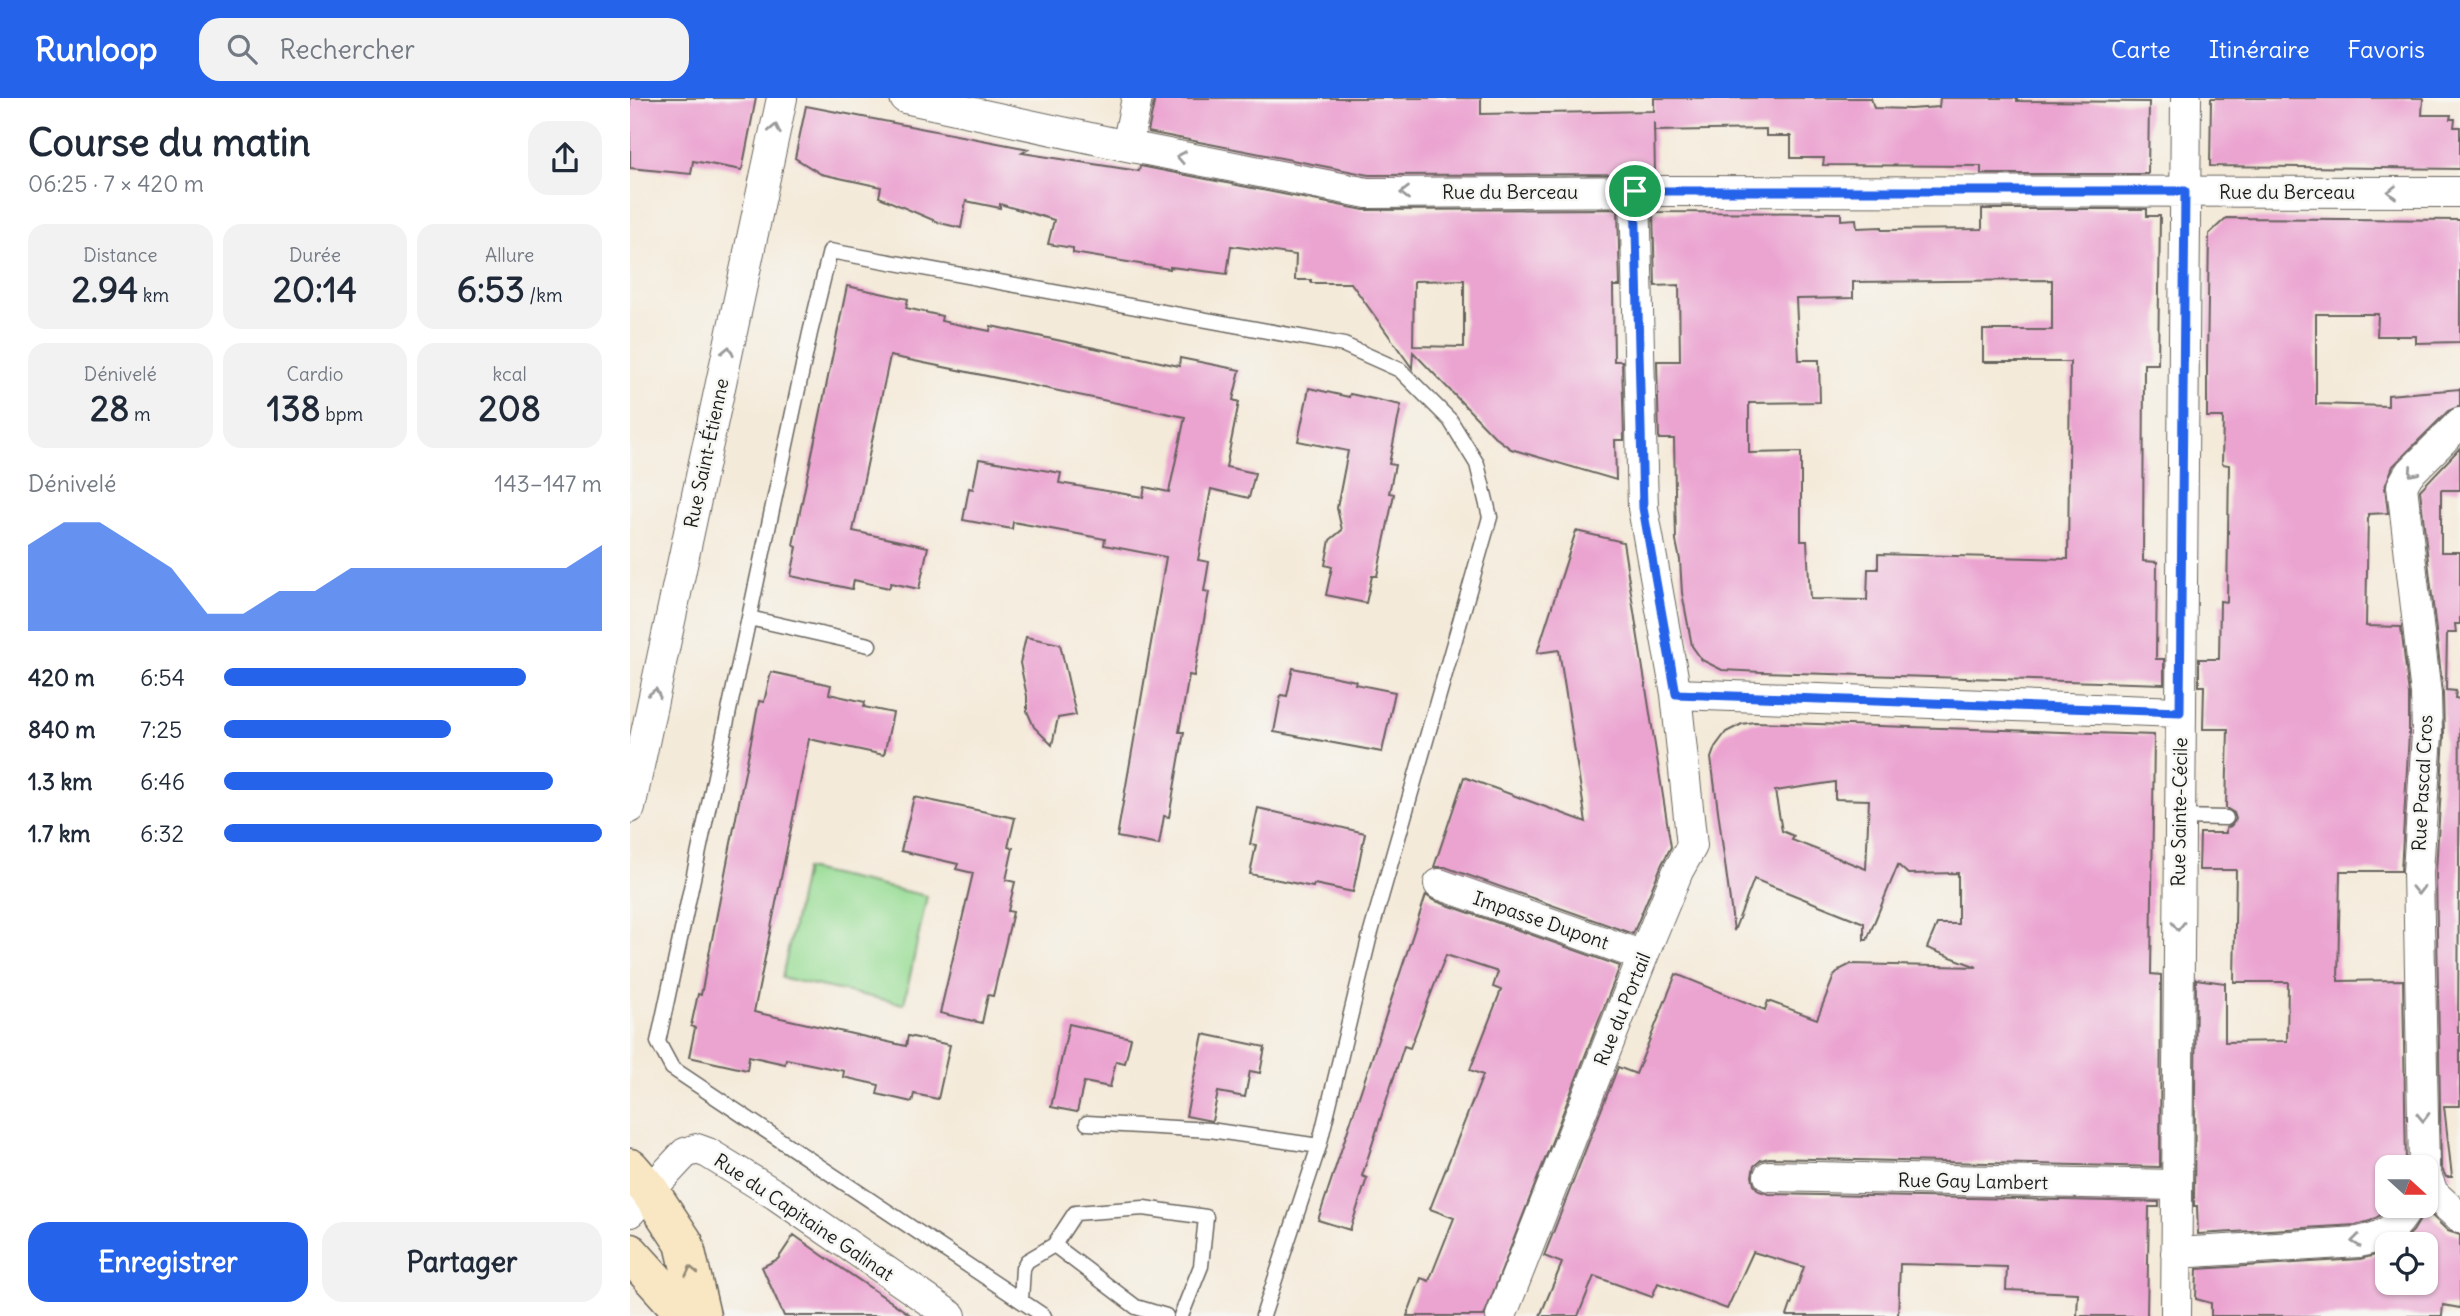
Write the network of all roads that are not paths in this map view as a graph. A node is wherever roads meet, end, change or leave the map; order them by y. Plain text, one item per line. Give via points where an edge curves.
1 (782, 98) edge
2 (905, 98) edge
3 (1136, 98) edge
4 (2186, 98) edge
5 (1128, 146) junction
6 (1635, 191) junction
7 (2185, 191) junction
8 (2460, 192) edge
9 (2460, 423) edge
10 (749, 618) junction
11 (869, 645) dead end
12 (1676, 694) junction
13 (2180, 712) junction
14 (630, 808) edge
15 (2179, 817) junction
16 (2226, 818) dead end
17 (1439, 884) dead end
18 (1643, 956) junction
19 (1087, 1123) dead end
20 (1319, 1146) junction
21 (2424, 1155) edge
22 (1769, 1176) dead end
23 (2176, 1185) junction
24 (636, 1190) edge
25 (2438, 1198) edge
26 (2402, 1218) edge
27 (2460, 1219) edge
28 (1054, 1245) junction
29 (2176, 1252) junction
30 (630, 1253) edge
31 (1021, 1300) junction
32 (687, 1316) edge
33 (701, 1316) edge
34 (951, 1316) edge
35 (1044, 1316) edge
36 (1166, 1316) edge
37 (1181, 1316) edge
38 (1263, 1316) edge
39 (1501, 1316) edge
40 (2176, 1316) edge

14 -> 1 street, Rue Saint-Étienne
2 - 5 street, Rue du Berceau
3 - 5 street
4 - 7 street, Rue Sainte-Cécile
6 -> 5 street, Rue du Berceau via 1367,193
6 - 7 street, Rue du Berceau
6 - 12 street, Rue du Portail via 1643,508
8 -> 7 street, Rue du Berceau
7 - 13 street, Rue Sainte-Cécile
9 -> 21 street, Rue Pascal Cros via 2402,486 2427,721 2418,872
10 - 11 lane
10 - 20 lane via 830,251 1344,345 1400,370 1450,420 1476,464 1490,517 1368,939
10 - 31 lane via 658,1042 672,1068
12 - 13 street
12 - 18 street, Rue du Portail via 1692,846
13 - 15 street, Rue Sainte-Cécile
15 - 16 lane
15 -> 23 street, Rue Sainte-Cécile
17 - 18 street, Impasse Dupont
18 - 39 street, Rue du Portail
19 - 20 lane via 1210,1129
20 - 38 lane
22 - 23 street, Rue Gay Lambert
23 - 29 street, Rue Sainte-Cécile
33 -> 24 main road via 684,1243
24 - 34 street, Rue du Capitaine Galinat via 685,1153 697,1149 708,1153
25 - 27 street
26 -> 29 street via 2381,1237 2359,1242
28 - 31 lane via 1027,1261
28 - 36 lane via 1136,1307
28 - 37 lane via 1075,1213 1144,1208 1206,1217 1201,1266
29 - 40 street, Rue Sainte-Cécile
30 - 32 main road
31 - 35 lane

